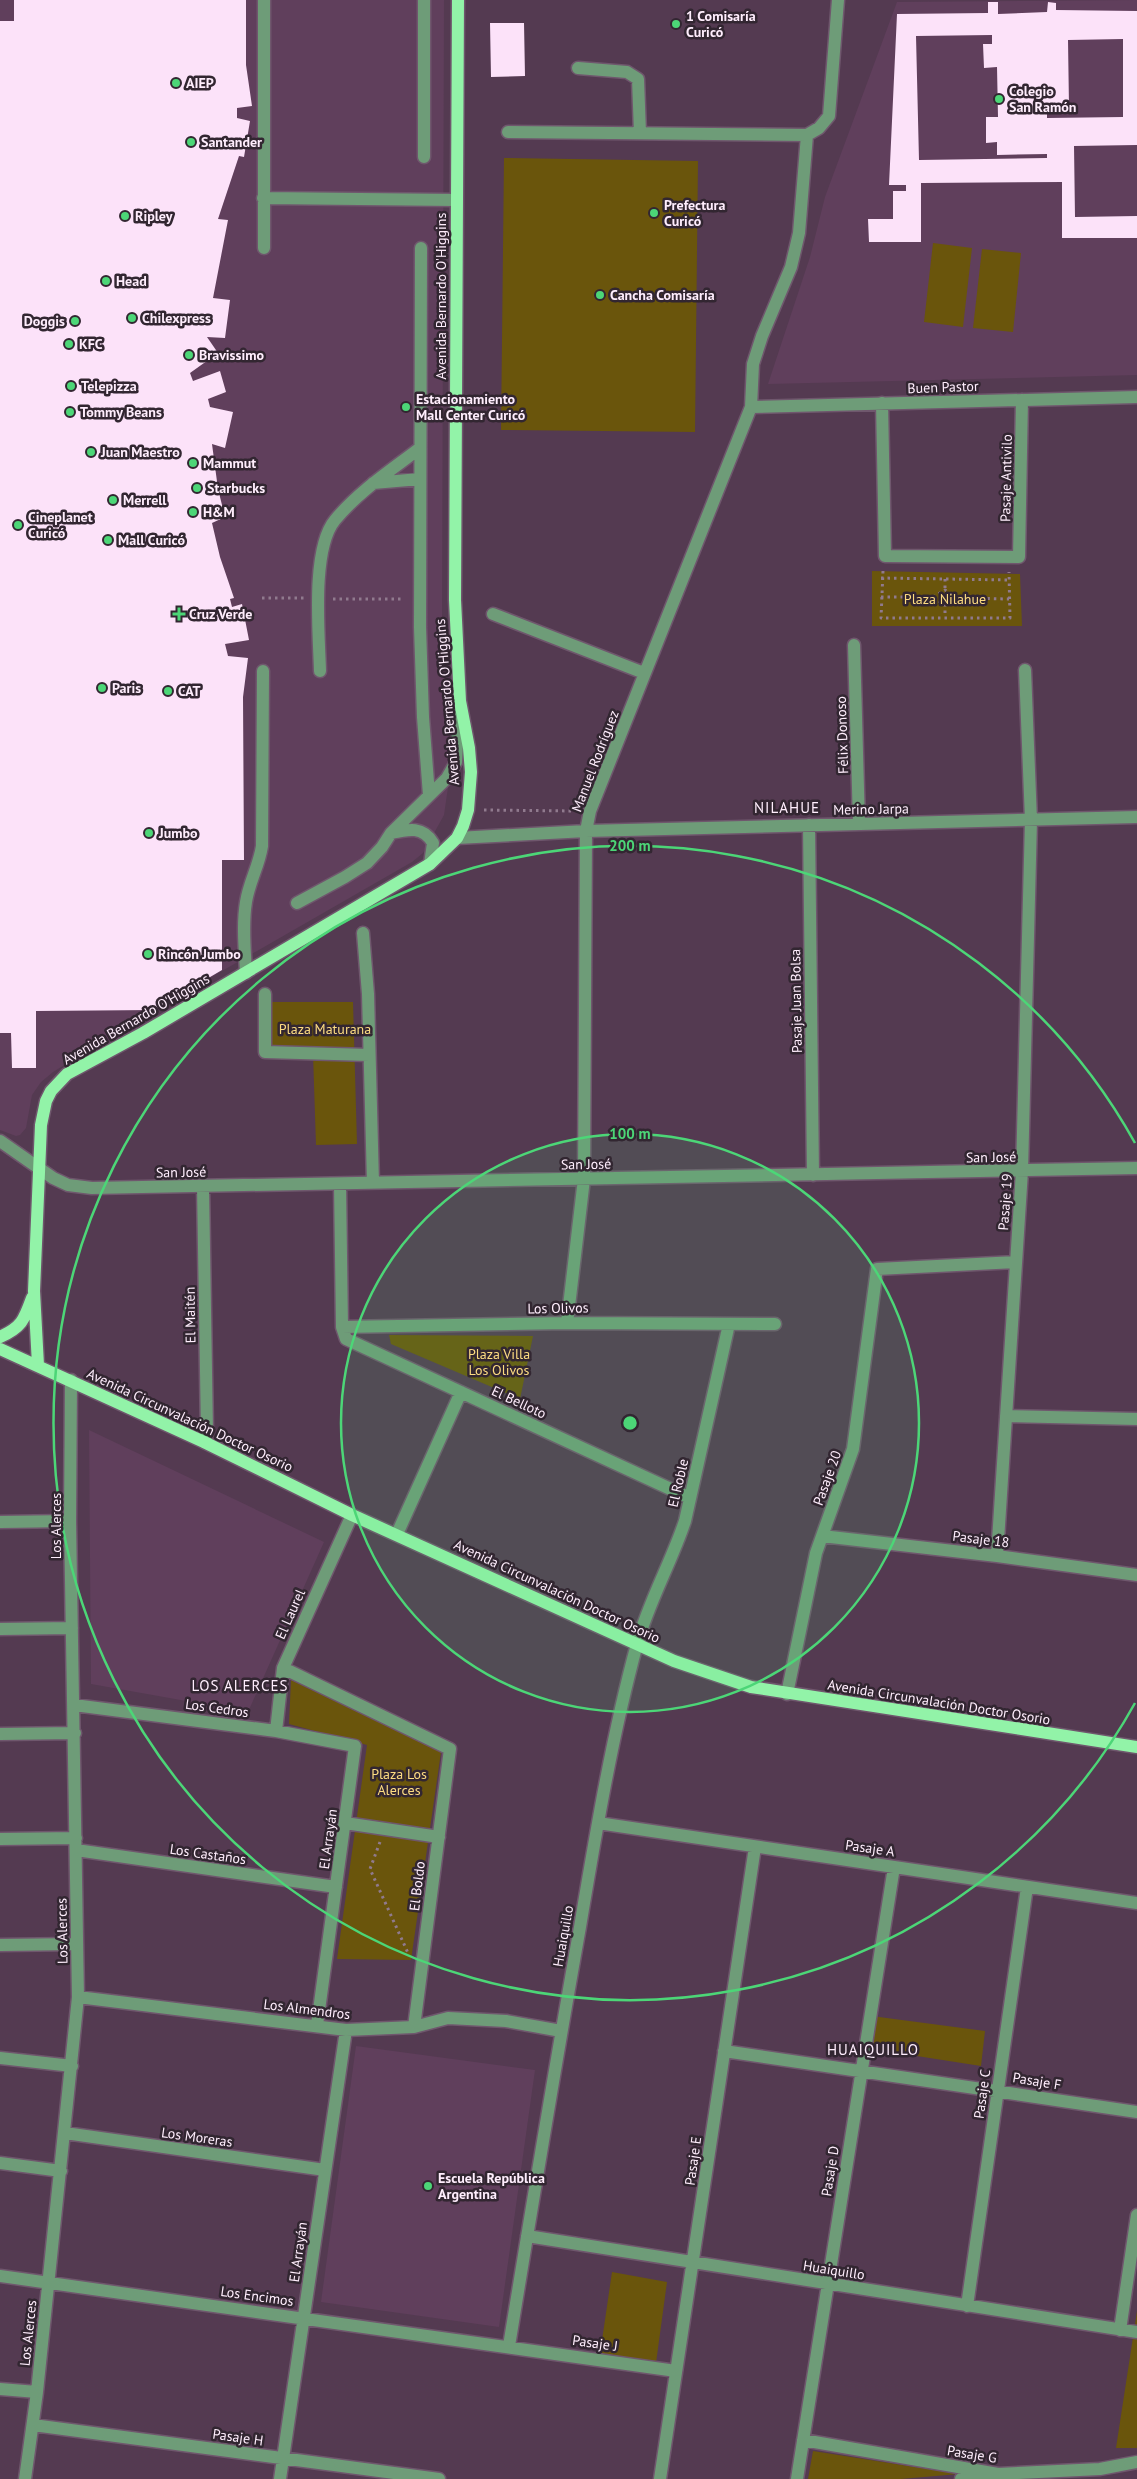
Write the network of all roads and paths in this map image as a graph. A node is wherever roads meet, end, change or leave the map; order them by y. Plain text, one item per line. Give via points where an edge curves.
1 (264, 0) edge
2 (424, 0) edge
3 (458, 0) edge
4 (838, 0) edge
5 (578, 68) dead end
6 (508, 132) dead end
7 (640, 133) junction
8 (807, 135) junction
9 (424, 157) dead end
10 (264, 198) junction
11 (456, 200) junction
12 (264, 248) dead end
13 (421, 248) dead end
14 (1137, 396) edge
15 (1022, 400) junction
16 (882, 403) junction
17 (751, 407) junction
18 (420, 448) junction
19 (420, 479) junction
20 (371, 484) junction
21 (885, 556) junction
22 (1014, 557) junction
23 (881, 578) junction
24 (945, 579) junction
25 (1009, 580) junction
26 (945, 590) junction
27 (881, 597) junction
28 (932, 597) junction
29 (262, 598) dead end
30 (958, 598) junction
31 (319, 599) junction
32 (1009, 599) junction
33 (420, 600) junction
34 (945, 605) junction
35 (493, 614) dead end
36 (945, 617) junction
37 (854, 646) dead end
38 (1025, 670) dead end
39 (262, 671) dead end
40 (320, 671) dead end
41 (644, 673) junction
42 (460, 701) junction
43 (429, 795) junction
44 (468, 810) junction
45 (590, 811) junction
46 (1137, 817) edge
47 (1031, 820) junction
48 (859, 824) junction
49 (809, 825) junction
50 (586, 831) junction
51 (392, 832) junction
52 (456, 838) junction
53 (430, 864) junction
54 (297, 903) dead end
55 (362, 934) dead end
56 (246, 973) junction
57 (265, 994) dead end
58 (369, 1055) junction
59 (0, 1141) edge
60 (1137, 1168) edge
61 (40, 1170) junction
62 (1022, 1172) junction
63 (813, 1175) junction
64 (584, 1180) junction
65 (374, 1183) junction
66 (340, 1184) junction
67 (203, 1186) junction
68 (1016, 1262) junction
69 (34, 1291) junction
70 (566, 1323) junction
71 (729, 1324) junction
72 (775, 1324) dead end
73 (342, 1327) junction
74 (0, 1337) edge
75 (0, 1349) edge
76 (38, 1365) junction
77 (71, 1380) junction
78 (460, 1392) junction
79 (1006, 1416) junction
80 (1137, 1419) edge
81 (204, 1442) junction
82 (690, 1498) junction
83 (352, 1515) junction
84 (0, 1522) edge
85 (70, 1522) junction
86 (397, 1534) junction
87 (822, 1536) junction
88 (997, 1556) junction
89 (1137, 1575) edge
90 (72, 1628) junction
91 (0, 1629) edge
92 (637, 1643) junction
93 (283, 1668) junction
94 (787, 1694) junction
95 (74, 1705) junction
96 (276, 1731) junction
97 (75, 1733) junction
98 (0, 1734) edge
99 (355, 1746) joint
100 (1137, 1747) edge
101 (345, 1823) junction
102 (598, 1823) junction
103 (384, 1830) junction
104 (439, 1837) junction
105 (0, 1839) edge
106 (76, 1844) junction
107 (755, 1846) junction
108 (894, 1867) junction
109 (336, 1887) junction
110 (1027, 1887) junction
111 (1137, 1904) edge
112 (77, 1944) junction
113 (0, 1945) edge
114 (422, 1968) junction
115 (78, 1997) junction
116 (317, 2026) junction
117 (414, 2027) junction
118 (346, 2030) junction
119 (561, 2031) junction
120 (724, 2051) junction
121 (0, 2058) edge
122 (72, 2066) junction
123 (861, 2072) junction
124 (998, 2090) junction
125 (1137, 2112) edge
126 (65, 2133) junction
127 (0, 2163) edge
128 (325, 2170) junction
129 (62, 2171) junction
130 (1137, 2215) edge
131 (527, 2236) junction
132 (693, 2262) junction
133 (0, 2276) edge
134 (48, 2283) junction
135 (828, 2284) junction
136 (967, 2306) junction
137 (304, 2317) junction
138 (1120, 2330) junction
139 (1137, 2332) edge
140 (509, 2346) junction
141 (676, 2371) junction
142 (0, 2388) edge
143 (37, 2392) junction
144 (34, 2425) junction
145 (803, 2440) junction
146 (283, 2458) junction
147 (1137, 2462) edge
148 (998, 2474) junction
149 (25, 2479) edge
150 (280, 2479) edge
151 (439, 2479) edge
152 (660, 2479) edge
153 (797, 2479) edge
154 (961, 2479) edge

1 - 10 street
2 - 9 street
3 - 11 main road, Avenida Bernardo O'Higgins
4 - 8 street via 829,116 819,128
5 - 7 street via 627,72 638,78
6 - 7 street
7 - 8 street
8 - 17 street, Manuel Rodríguez via 799,233 791,267 753,364
10 - 11 street
10 - 12 street
11 - 42 main road, Avenida Bernardo O'Higgins via 455,600
13 - 18 street
14 - 15 street, Buen Pastor
15 - 16 street, Buen Pastor
15 - 22 street, Pasaje Antivilo
16 - 17 street, Buen Pastor
16 - 21 street
17 - 41 street, Manuel Rodríguez
18 - 19 street
18 - 20 street
19 - 20 street
19 - 33 street
20 - 31 street via 334,521 319,570
21 - 22 street
21 - 23 path
22 - 25 path
23 - 24 path
23 - 27 path
24 - 25 path
24 - 26 path
25 - 32 path
26 - 28 path
26 - 30 path
27 - 28 path
27 - 36 path via 881,618
28 - 34 path
29 - 31 path
30 - 32 path
30 - 34 path
31 - 33 path
31 - 40 street
32 - 36 path via 1010,618
33 - 43 street
34 - 36 path
35 - 41 street
37 - 48 street, Félix Donoso
38 - 47 street, Pasaje 19
39 - 56 street via 262,846 260,863 251,879 246,902
41 - 45 street, Manuel Rodríguez
42 - 43 street via 454,769
42 - 44 main road, Avenida Bernardo O'Higgins via 469,748
43 - 51 street
44 - 45 path
44 - 52 main road, Avenida Bernardo O'Higgins
45 - 50 street, Manuel Rodríguez
46 - 47 street, Merino Jarpa
47 - 48 street, Merino Jarpa
47 - 62 street, Pasaje 19
48 - 49 street, Merino Jarpa
49 - 50 street, Merino Jarpa
49 - 63 street, Pasaje Juan Bolsa
50 - 52 street, Merino Jarpa
50 - 64 street, Manuel Rodríguez
51 - 53 street via 415,829 430,837 433,843
51 - 54 street via 367,863
52 - 53 main road, Avenida Bernardo O'Higgins
53 - 56 main road, Avenida Bernardo O'Higgins
55 - 58 street
56 - 61 main road, Avenida Bernardo O'Higgins via 67,1074 52,1091 43,1110
57 - 58 street via 266,1052
58 - 65 street
59 - 61 street, San José
60 - 62 street, San José
61 - 67 street, San José via 68,1185 92,1188
61 - 69 main road
62 - 63 street, San José
62 - 68 street, Pasaje 19
63 - 64 street, San José
64 - 65 street, San José
64 - 70 street, Manuel Rodríguez
65 - 66 street, San José
66 - 67 street, San José
66 - 73 street
67 - 81 street, El Maitén via 207,1432
68 - 79 street, Pasaje 19
68 - 87 street, Pasaje 20 via 878,1269 857,1430 847,1470
69 - 74 main road via 24,1320 16,1330
69 - 76 main road
70 - 71 street, Los Olivos
70 - 73 street, Los Olivos
71 - 72 street, Los Olivos
71 - 82 street, El Roble
73 - 78 street, El Belloto via 346,1339
75 - 76 main road, Avenida Circunvalación Doctor Osorio
76 - 77 main road, Avenida Circunvalación Doctor Osorio
77 - 81 main road, Avenida Circunvalación Doctor Osorio
77 - 85 street, Los Alerces
78 - 82 street, El Belloto
78 - 86 street
79 - 80 street
79 - 88 street, Pasaje 19
81 - 83 main road, Avenida Circunvalación Doctor Osorio
82 - 92 street, El Roble via 677,1545 657,1585
83 - 86 main road, Avenida Circunvalación Doctor Osorio
83 - 93 street, El Laurel
84 - 85 street
85 - 90 street, Los Alerces
86 - 92 main road, Avenida Circunvalación Doctor Osorio
87 - 88 street, Pasaje 18
87 - 94 street, Pasaje 20
88 - 89 street, Pasaje 18
90 - 91 street
90 - 95 street, Los Alerces
92 - 94 main road, Avenida Circunvalación Doctor Osorio via 722,1679
92 - 102 street, Huaiquillo
93 - 96 street, El Laurel
93 - 104 street, El Boldo via 450,1749
94 - 100 main road, Avenida Circunvalación Doctor Osorio
95 - 96 street, Los Cedros
95 - 97 street, Los Alerces
96 - 99 street, Los Cedros
97 - 98 street
97 - 106 street, Los Alerces
99 - 101 street, El Arrayán
101 - 103 street
101 - 109 street, El Arrayán
102 - 107 street, Pasaje A
102 - 119 street, Huaiquillo
103 - 104 street
103 - 114 path via 370,1869 411,1960
104 - 114 street, El Boldo
105 - 106 street, Los Castaños
106 - 109 street, Los Castaños
106 - 112 street, Los Alerces
107 - 108 street, Pasaje A
107 - 120 street, Pasaje E
108 - 110 street, Pasaje A
108 - 123 street, Pasaje D
109 - 116 street, El Arrayán
110 - 111 street, Pasaje A
110 - 124 street, Pasaje C
112 - 113 street
112 - 115 street, Los Alerces
114 - 117 street, El Boldo
115 - 116 street, Los Almendros
115 - 122 street, Los Alerces
116 - 118 street, Los Almendros
117 - 118 street, Los Almendros
117 - 119 street, Los Almendros via 448,2018 506,2021
118 - 128 street, El Arrayán
119 - 131 street, Huaiquillo
120 - 123 street, Pasaje F
120 - 132 street, Pasaje E
121 - 122 street
122 - 126 street, Los Alerces
123 - 124 street, Pasaje F
123 - 135 street, Pasaje D
124 - 125 street, Pasaje F
124 - 136 street, Pasaje C
126 - 128 street, Los Moreras
126 - 129 street, Los Alerces
127 - 129 street
128 - 137 street, El Arrayán
129 - 134 street, Los Alerces
130 - 138 street
131 - 132 street, Huaiquillo
131 - 140 street, Huaiquillo
132 - 135 street, Huaiquillo
132 - 141 street, Pasaje E
133 - 134 street, Los Encimos
134 - 137 street, Los Encimos
134 - 143 street, Los Alerces
135 - 136 street, Huaiquillo
135 - 145 street, Pasaje D
136 - 138 street, Huaiquillo
137 - 140 street, Los Encimos
137 - 146 street, El Arrayán
138 - 139 street, Huaiquillo
140 - 141 street, Pasaje J
141 - 152 street, Pasaje E
142 - 143 street
143 - 144 street, Los Alerces
144 - 146 street, Pasaje H
144 - 149 street, Los Alerces
145 - 148 street, Pasaje G
145 - 153 street, Pasaje D
146 - 150 street, El Arrayán
146 - 151 street, Pasaje H
147 - 148 street, Pasaje G via 1100,2469
148 - 154 street

